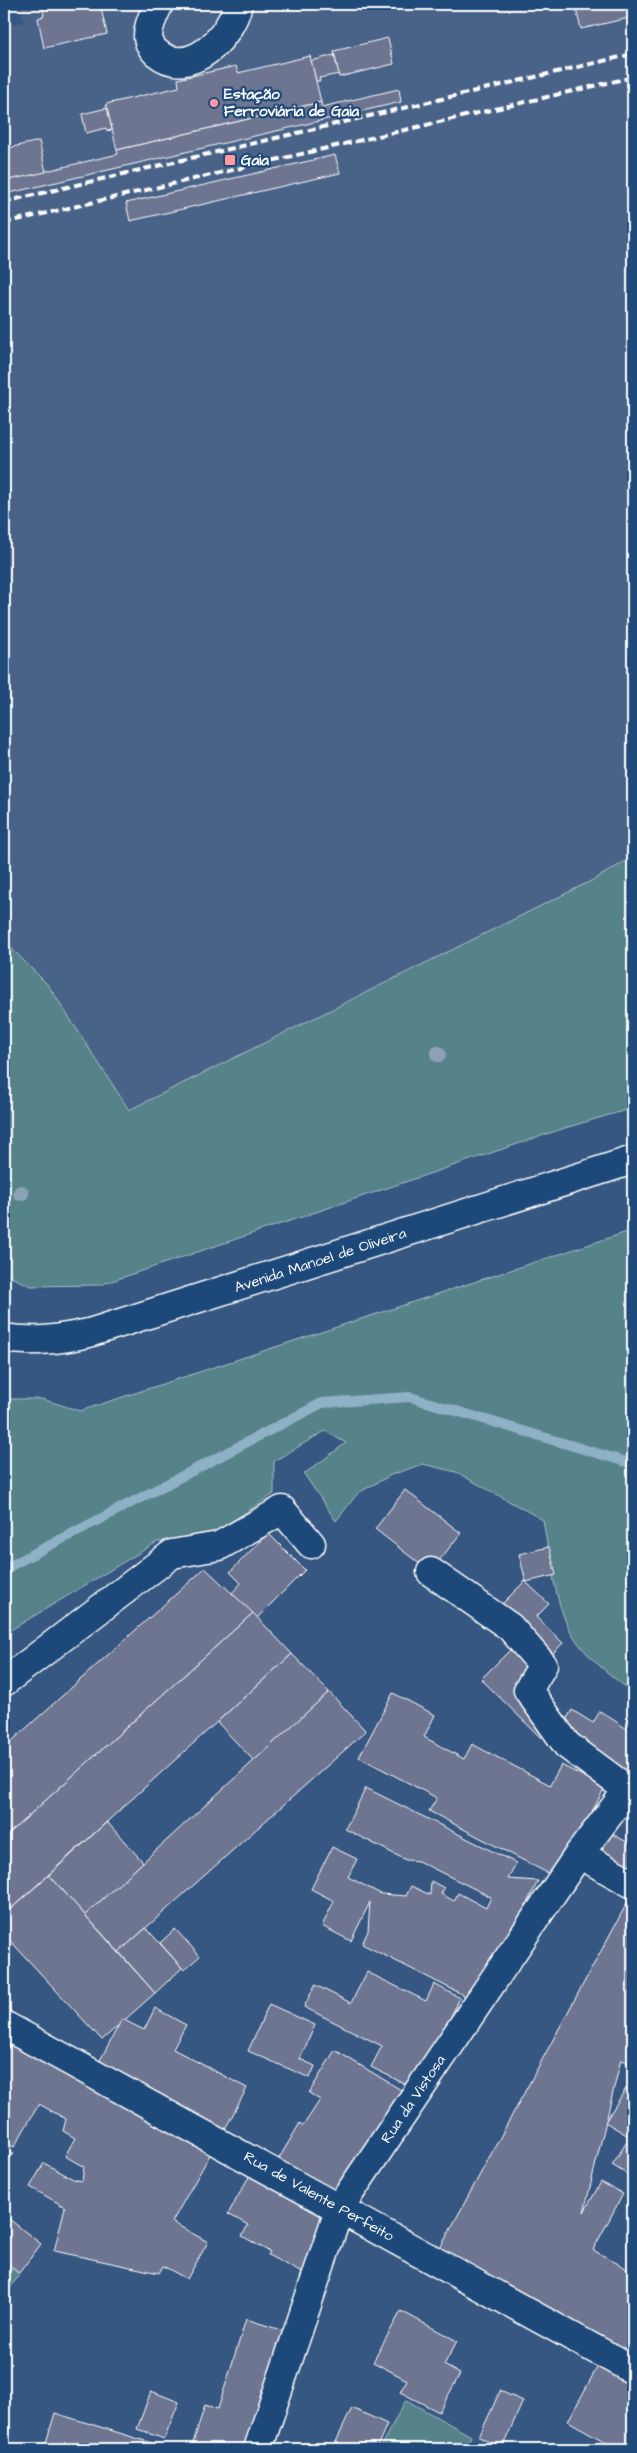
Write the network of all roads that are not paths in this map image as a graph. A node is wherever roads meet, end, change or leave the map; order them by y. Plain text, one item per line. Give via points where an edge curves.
1 (159, 4) edge
2 (238, 4) edge
3 (633, 1160) edge
4 (4, 1338) edge
5 (311, 1544) dead end
6 (431, 1572) dead end
7 (4, 1682) edge
8 (631, 1787) edge
9 (578, 1854) junction
10 (633, 1884) edge
11 (4, 2024) edge
12 (340, 2207) junction
13 (633, 2370) edge
14 (258, 2449) edge

1 - 2 street via 148,39 154,51 168,62 184,61 219,42 235,18
3 - 4 street, Avenida Manoel de Oliveira via 90,1333 37,1341
5 - 7 street via 282,1510 219,1546 172,1554
6 - 8 street via 510,1627 543,1665 528,1690 567,1745
8 - 9 street, Rua da Vistosa
9 - 10 street
9 - 12 street, Rua da Vistosa
11 - 12 street, Rua de Valente Perfeito
12 - 13 street, Rua de Valente Perfeito
12 - 14 street, Rua da Vistosa

